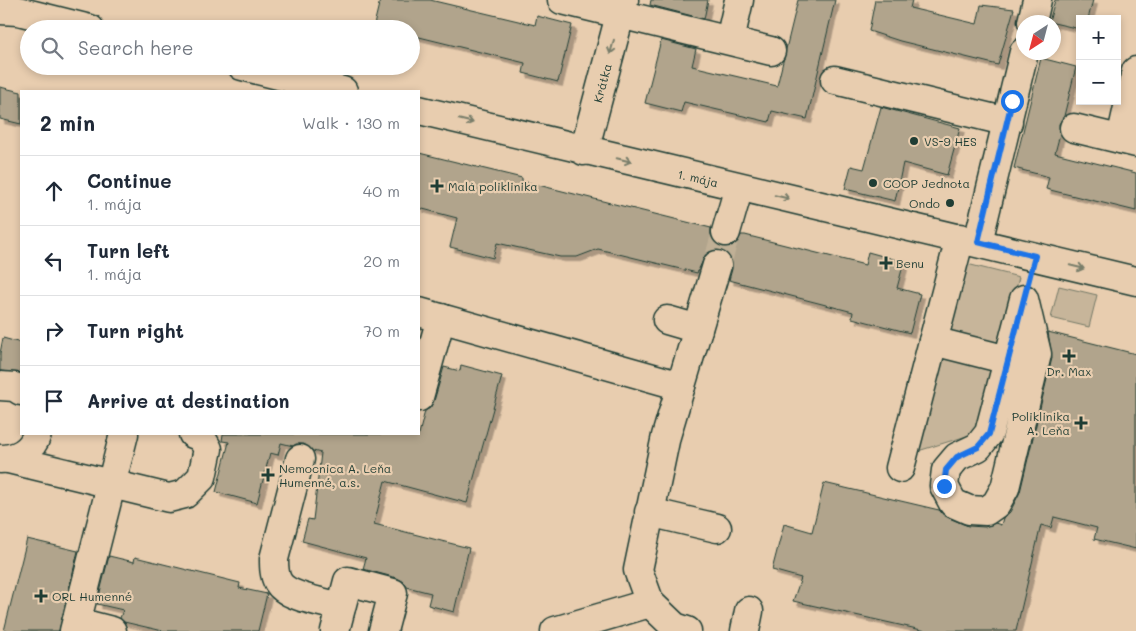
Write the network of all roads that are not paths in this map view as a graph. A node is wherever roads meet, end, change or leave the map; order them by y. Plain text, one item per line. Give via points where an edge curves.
1 (562, 0) edge
2 (740, 0) edge
3 (1037, 0) edge
4 (622, 8) edge
5 (0, 10) edge
6 (1034, 15) edge
7 (54, 20) edge
8 (730, 40) junction
9 (771, 51) dead end
10 (1022, 60) edge
11 (1136, 71) edge
12 (278, 75) edge
13 (836, 80) dead end
14 (339, 90) edge
15 (420, 110) edge
16 (1008, 122) junction
17 (1074, 128) dead end
18 (1128, 141) edge
19 (584, 151) junction
20 (739, 188) junction
21 (726, 232) tunnel mouth
22 (969, 240) junction
23 (1035, 256) junction
24 (717, 266) tunnel mouth
25 (1136, 281) edge
26 (1024, 298) junction
27 (430, 315) edge
28 (667, 320) dead end
29 (698, 329) junction
30 (933, 341) junction
31 (1008, 360) junction
32 (682, 386) junction
33 (420, 390) edge
34 (37, 435) edge
35 (124, 435) edge
36 (195, 435) edge
37 (4, 459) edge
38 (300, 459) dead end
39 (900, 468) dead end
40 (111, 484) junction
41 (649, 512) junction
42 (717, 528) dead end
43 (650, 603) junction
44 (338, 619) edge
45 (76, 626) edge
46 (112, 631) edge
47 (383, 631) edge
48 (555, 631) edge
49 (687, 631) edge

1 - 4 street
2 - 8 street
3 - 6 street
4 - 8 street
4 -> 19 street, Krátka
5 - 7 street
8 - 9 street
10 - 16 street
11 - 18 street
12 - 14 street
13 - 16 street
15 -> 19 street, 1. mája
16 - 22 street
17 - 18 street
19 -> 20 street, 1. mája
20 - 21 street
20 -> 22 street, 1. mája
22 - 23 street, 1. mája
22 - 30 street
23 -> 25 street, 1. mája
23 - 26 street
24 - 29 street
26 - 31 street
26 - 31 street via 1037,354 1005,488 996,504 986,511 969,510 953,503 944,486 946,470 957,457 978,447 989,434
27 - 32 street
27 - 33 street
28 - 29 street
29 - 32 street
30 - 31 street
30 - 39 street
32 - 41 street via 666,436
34 - 37 street via 20,455
35 - 40 street
36 - 40 street via 208,449 202,477 185,494 169,498
37 - 40 street
38 - 44 street via 274,559 274,572 279,584 291,593
40 - 45 street
41 - 42 street
41 - 43 street via 638,570
43 - 48 street
43 - 49 street via 674,627
44 - 47 street via 348,581 393,593
45 - 46 street

